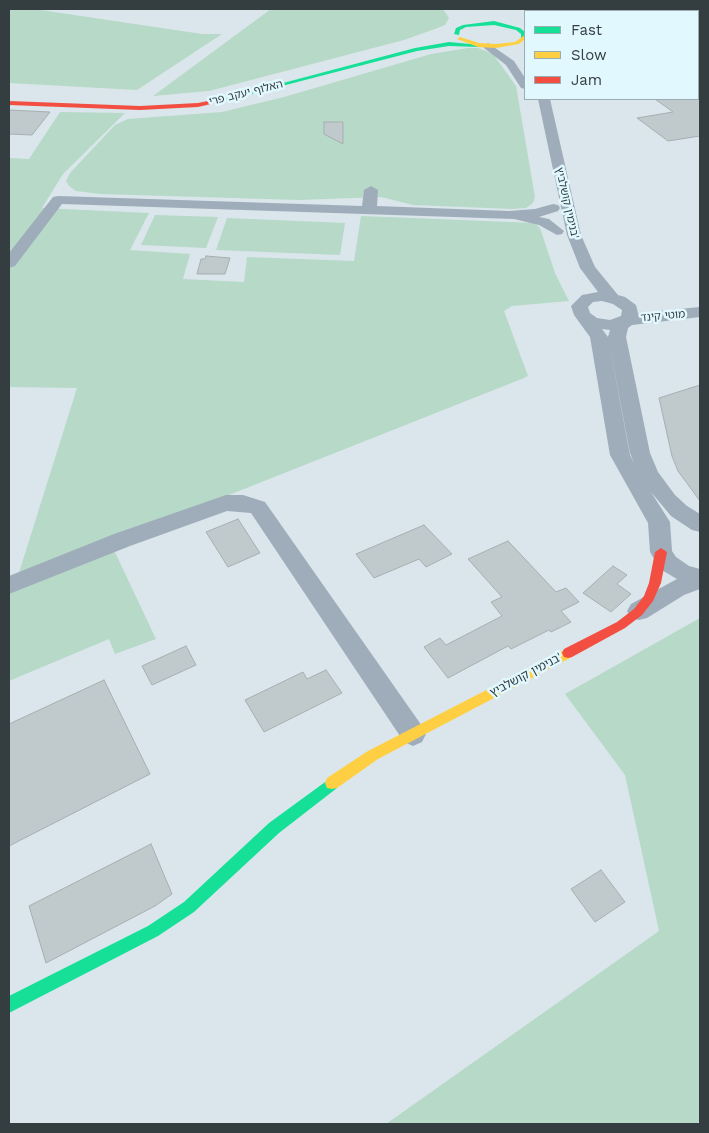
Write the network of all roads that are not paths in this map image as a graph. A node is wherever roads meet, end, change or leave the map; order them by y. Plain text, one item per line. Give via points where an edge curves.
1 (468, 13) dead end
2 (481, 14) dead end
3 (494, 23) junction
4 (506, 25) junction
5 (524, 27) edge
6 (461, 30) junction
7 (522, 40) edge
8 (483, 46) junction
9 (524, 64) edge
10 (524, 84) edge
11 (9, 96) edge
12 (530, 100) edge
13 (544, 100) edge
14 (9, 103) edge
15 (547, 178) dead end
16 (371, 190) dead end
17 (369, 210) junction
18 (510, 215) junction
19 (557, 231) junction
20 (563, 245) dead end
21 (9, 263) edge
22 (576, 276) dead end
23 (612, 298) junction
24 (584, 311) junction
25 (700, 312) edge
26 (626, 321) junction
27 (700, 525) edge
28 (660, 547) junction
29 (700, 579) edge
30 (9, 585) edge
31 (638, 612) junction
32 (413, 734) junction
33 (9, 1005) edge

1 - 6 street via 470,19
2 - 3 street
3 - 4 street
3 - 6 street, האלוף יעקב פרי
4 - 5 street
4 - 7 street via 522,31
6 - 8 street via 466,42
6 - 11 street, האלוף יעקב פרי via 194,98 144,101
7 - 8 street, האלוף יעקב פרי
7 - 9 street via 515,50
8 - 10 street via 510,63
8 - 14 street, האלוף יעקב פרי via 449,44 417,49 198,105 126,108
12 - 15 street, בנימין קושלביץ'
13 - 23 street, בנימין קושלביץ' via 576,242 588,268
16 - 17 street
17 - 18 street
17 - 21 street via 58,200
18 - 19 street via 544,222
18 - 19 street, בנימין קושלביץ' via 536,214 552,203
19 - 20 street, בנימין קושלביץ'
22 - 24 street via 584,295
23 - 24 street via 591,297
23 - 26 street, בנימין קושלביץ' via 628,307 630,316
24 - 26 street, מוטי קינד via 602,325
24 - 28 street, בנימין קושלביץ' via 599,337 620,455 658,522
25 - 26 street, מוטי קינד
26 - 27 street via 618,329 617,337 641,458 668,500
27 - 28 street via 671,527 664,532
28 - 29 street via 665,560 676,570
28 - 31 street, בנימין קושלביץ' via 652,590
29 - 31 street, בנימין קושלביץ'
30 - 32 street via 226,503 258,507
31 - 32 street, בנימין קושלביץ' via 621,626
32 - 33 street, בנימין קושלביץ' via 373,755 327,786 274,828 188,907 153,931

